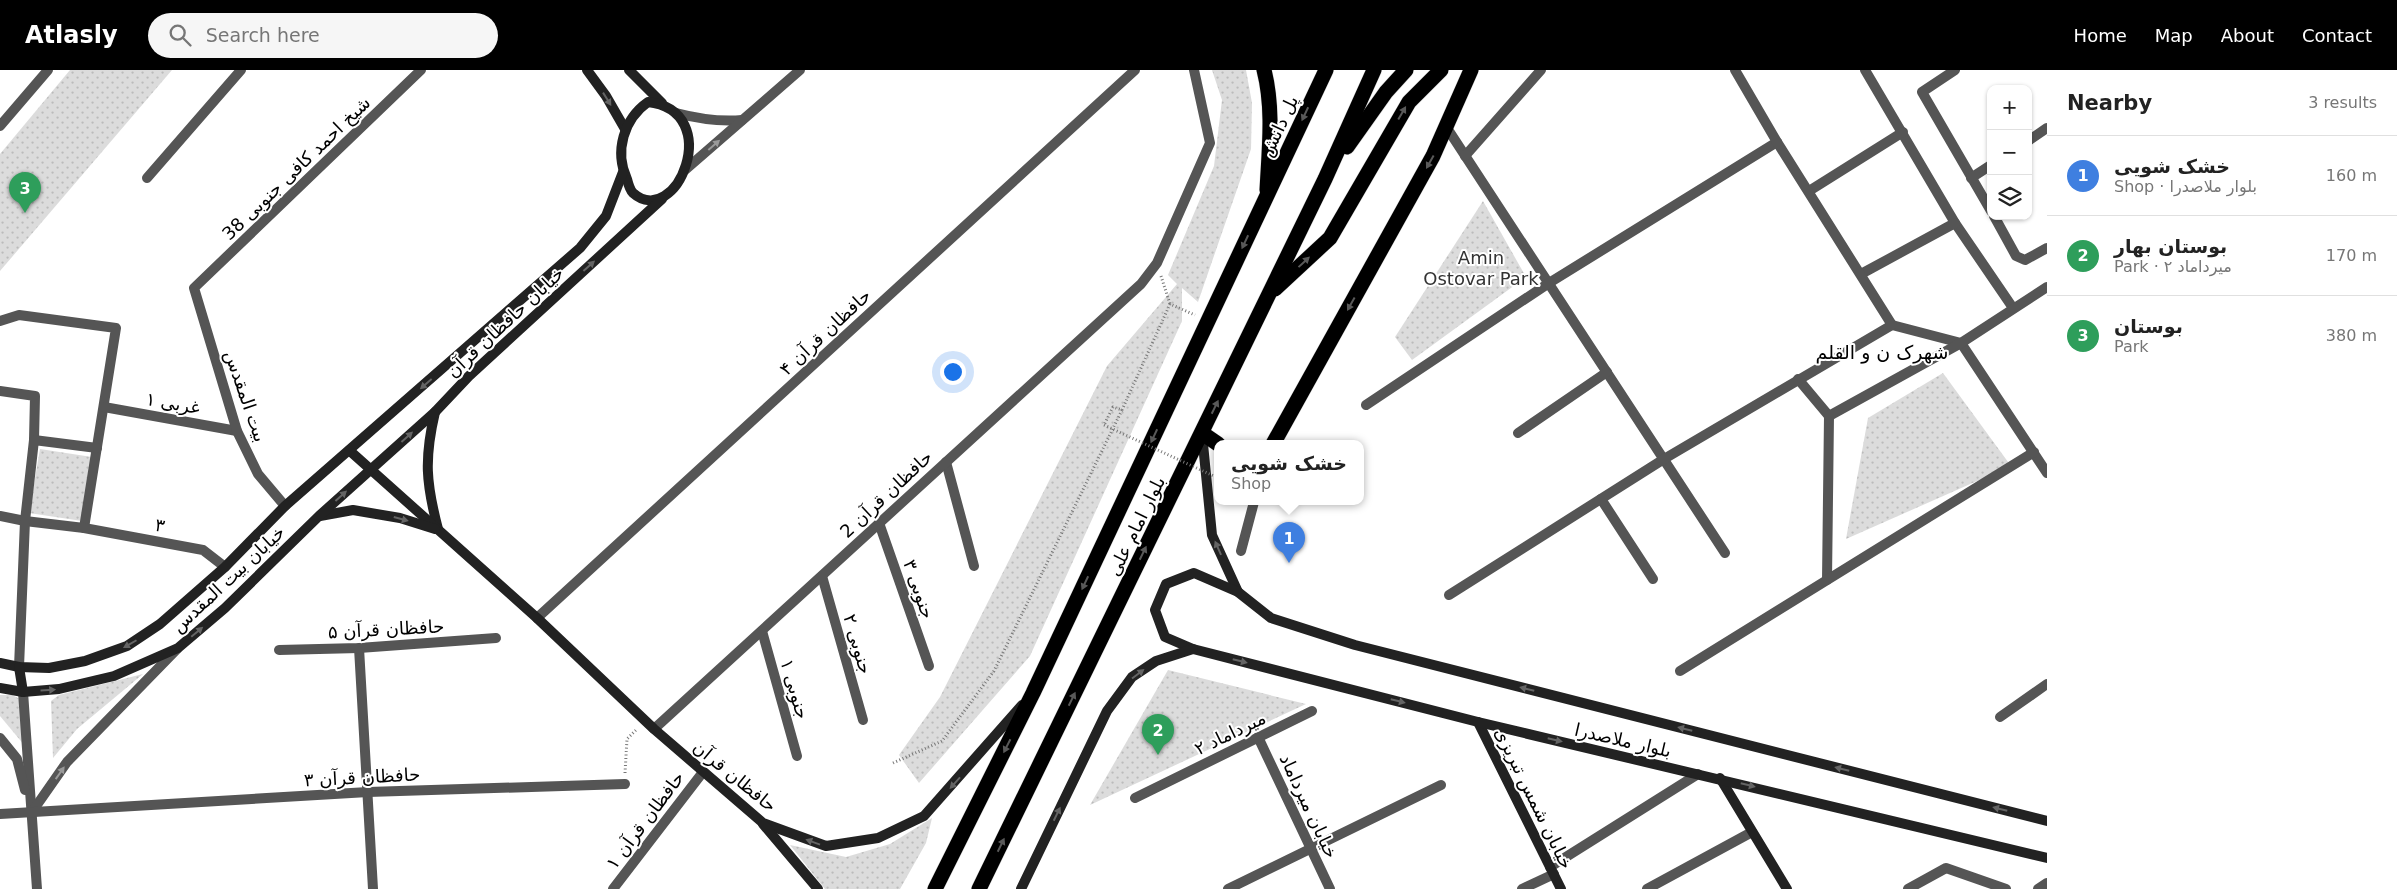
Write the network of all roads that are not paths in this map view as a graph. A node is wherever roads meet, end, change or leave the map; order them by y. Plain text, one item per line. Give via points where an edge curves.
1 (48, 70) edge
2 (241, 70) edge
3 (421, 70) edge
4 (587, 70) edge
5 (629, 70) edge
6 (800, 70) edge
7 (1135, 70) edge
8 (1194, 70) edge
9 (1264, 70) edge
10 (1326, 70) edge
11 (1374, 70) edge
12 (1406, 70) edge
13 (1441, 70) edge
14 (1471, 70) edge
15 (1541, 70) edge
16 (1735, 70) edge
17 (1865, 70) edge
18 (1955, 70) edge
19 (662, 103) junction
20 (676, 113) junction
21 (742, 120) junction
22 (0, 126) edge
23 (1447, 128) junction
24 (2047, 128) edge
25 (625, 129) junction
26 (1903, 132) junction
27 (2032, 137) edge
28 (1777, 142) junction
29 (1465, 156) junction
30 (1987, 168) edge
31 (685, 170) junction
32 (623, 172) junction
33 (147, 178) dead end
34 (1971, 178) junction
35 (1325, 179) junction
36 (1809, 191) junction
37 (1266, 198) junction
38 (662, 199) junction
39 (1987, 205) edge
40 (1996, 220) edge
41 (1955, 223) junction
42 (2047, 248) edge
43 (1861, 274) junction
44 (1549, 284) junction
45 (2047, 287) edge
46 (194, 288) joint
47 (1268, 295) junction
48 (2013, 308) junction
49 (0, 321) edge
50 (1892, 325) junction
51 (1962, 343) junction
52 (1607, 372) junction
53 (1798, 379) junction
54 (0, 391) edge
55 (1366, 405) dead end
56 (104, 407) junction
57 (435, 412) junction
58 (1829, 416) junction
59 (237, 431) junction
60 (1202, 433) junction
61 (1518, 434) dead end
62 (34, 440) junction
63 (1275, 440) edge
64 (1214, 441) edge
65 (97, 448) junction
66 (350, 451) junction
67 (2034, 452) junction
68 (1664, 460) junction
69 (946, 462) junction
70 (370, 470) junction
71 (2047, 473) edge
72 (1601, 499) junction
73 (1253, 505) edge
74 (285, 506) junction
75 (0, 516) edge
76 (319, 516) junction
77 (25, 521) junction
78 (880, 523) junction
79 (84, 528) junction
80 (438, 530) junction
81 (1241, 551) dead end
82 (1725, 553) dead end
83 (974, 566) dead end
84 (225, 567) junction
85 (822, 576) junction
86 (1653, 579) dead end
87 (1827, 580) junction
88 (1238, 592) junction
89 (1449, 595) dead end
90 (537, 618) junction
91 (762, 631) junction
92 (496, 638) dead end
93 (178, 648) junction
94 (359, 648) junction
95 (1193, 649) junction
96 (279, 650) dead end
97 (0, 663) edge
98 (929, 666) dead end
99 (19, 668) junction
100 (1680, 671) dead end
101 (2047, 684) edge
102 (0, 688) edge
103 (23, 692) junction
104 (1033, 694) junction
105 (1312, 711) dead end
106 (2000, 717) dead end
107 (863, 720) dead end
108 (1478, 722) junction
109 (654, 729) junction
110 (0, 738) edge
111 (1258, 738) junction
112 (797, 756) dead end
113 (703, 772) junction
114 (1698, 774) junction
115 (1720, 778) junction
116 (625, 784) road end
117 (1441, 785) dead end
118 (368, 792) junction
119 (1136, 798) dead end
120 (32, 812) junction
121 (0, 814) edge
122 (2047, 821) edge
123 (763, 823) junction
124 (1752, 832) junction
125 (1311, 849) junction
126 (2047, 858) edge
127 (1552, 870) junction
128 (2047, 883) edge
129 (37, 889) edge
130 (373, 889) edge
131 (613, 889) edge
132 (818, 889) edge
133 (935, 889) edge
134 (979, 889) edge
135 (1021, 889) edge
136 (1228, 889) edge
137 (1330, 889) edge
138 (1522, 889) edge
139 (1561, 889) edge
140 (1647, 889) edge
141 (1787, 889) edge
142 (1908, 889) edge
143 (2006, 889) edge
144 (2038, 889) edge

1 - 22 street
2 - 33 street
3 - 46 street, شیخ احمد کافی جنوبی 38
4 -> 25 street
5 - 19 street
6 - 21 street
7 - 90 street, حافظان قرآن ۴
8 - 69 street, حافظان قرآن 2 via 1210,143 1157,263 1140,284
9 - 37 highway via 1270,122
10 -> 37 highway, پل دانش
11 - 35 highway
12 - 35 highway via 1386,92
47 -> 13 highway via 1330,238 1409,102
14 - 23 highway
15 - 29 street
16 - 28 street
17 - 26 street
18 - 34 street via 1922,92
19 - 20 street
19 - 25 street via 648,102 637,110
20 - 21 street via 703,120
20 - 31 street via 688,134 689,154
31 -> 21 street
23 - 29 street
23 -> 63 highway
24 - 27 street
25 - 32 street via 621,155
26 - 36 street
26 - 41 street
28 - 36 street
28 - 44 street
29 - 44 street
30 - 34 street
31 - 38 street via 676,186
32 - 38 street via 632,192 646,200
32 -> 66 street, خیابان حافظان قرآن via 606,216 580,248
34 - 39 street
35 - 47 highway, بلوار امام علی
36 - 43 street
37 -> 104 highway, بلوار امام علی
57 -> 38 street, خیابان حافظان قرآن via 476,370
40 - 42 street via 2016,256 2025,260
41 - 43 street
41 - 48 street
43 - 50 street
44 - 52 street
44 - 55 street
45 - 48 street
46 - 59 street, بیت المقدس
60 -> 47 highway, بلوار امام علی
48 - 51 street
49 - 56 street via 19,315 116,328
50 - 51 street
50 - 53 street
51 - 58 street
51 - 67 street
52 - 61 street
52 - 68 street
53 - 58 street
53 - 68 street
54 - 62 street via 35,396
56 - 59 street, ۱ غربی
56 - 65 street
70 -> 57 street, خیابان حافظان قرآن
57 - 80 street via 427,446 427,470 429,496
58 - 87 street
59 - 74 street, بیت المقدس via 258,474
60 - 64 highway
88 -> 60 street via 1212,535
134 -> 60 highway, بلوار امام علی
62 - 65 street
62 - 77 street
65 - 79 street
66 - 70 street, حافظان قرآن
66 - 74 street, خیابان بیت المقدس
67 - 71 street
67 - 87 street
68 - 72 street
68 - 82 street
69 - 78 street, حافظان قرآن 2
69 - 83 street
76 -> 70 street, خیابان بیت المقدس
70 - 80 street, حافظان قرآن
72 - 86 street
72 - 89 street
73 - 81 street
74 - 84 street, خیابان بیت المقدس
75 - 77 street, ۳
76 -> 80 street, حافظان قرآن via 353,510 400,518
93 -> 76 street, خیابان بیت المقدس via 225,608
77 - 79 street, ۳
77 - 99 street
78 - 85 street, حافظان قرآن 2
78 - 98 street, جنوبی ۳
79 - 84 street, ۳ via 203,550
80 - 90 street, حافظان قرآن
84 -> 99 street, خیابان بیت المقدس via 160,624 127,646 76,663 49,668
85 - 91 street, حافظان قرآن 2
85 - 107 street, جنوبی ۲
87 - 100 street
88 - 95 street, بلوار ملاصدرا via 1194,573 1166,584 1155,610 1164,636
122 -> 88 street, بلوار ملاصدرا via 1354,645 1271,618
90 - 109 street, حافظان قرآن
91 - 109 street, حافظان قرآن 2
91 - 112 street, جنوبی ۱
92 - 94 street, حافظان قرآن ۵
103 -> 93 street, خیابان بیت المقدس via 59,689 114,676
120 -> 93 street via 67,762
94 - 96 street, حافظان قرآن ۵
94 - 118 street
95 -> 108 street, بلوار ملاصدرا
135 -> 95 street via 1107,711 1132,677 1156,661
97 - 99 street, خیابان بیت المقدس
99 - 103 street
101 - 106 street
102 - 103 street, خیابان بیت المقدس
103 - 120 street
104 -> 123 street, حافظان قرآن via 938,802 917,820 878,838 826,846
104 -> 133 highway, بلوار امام علی
105 - 111 street, میرداماد ۲
108 -> 114 street, بلوار ملاصدرا
108 - 127 street, خیابان شمس تبریزی
109 - 113 street, حافظان قرآن
110 - 120 street via 17,758
111 - 119 street, میرداماد ۲
111 - 125 street, خیابان میرداماد
113 - 123 street, حافظان قرآن
113 - 131 street, حافظان قرآن ۱
114 - 115 street, بلوار ملاصدرا
114 - 127 street
115 - 124 street
115 -> 126 street, بلوار ملاصدرا
116 - 118 street, حافظان قرآن ۳
117 - 125 street
118 - 120 street, حافظان قرآن ۳
118 - 130 street
120 - 121 street, حافظان قرآن ۳
120 - 129 street
123 - 132 street
124 - 140 street
124 - 141 street
125 - 136 street
125 - 137 street, خیابان میرداماد
127 - 138 street
127 - 139 street, خیابان شمس تبریزی
128 - 144 street
142 - 143 street via 1946,868

